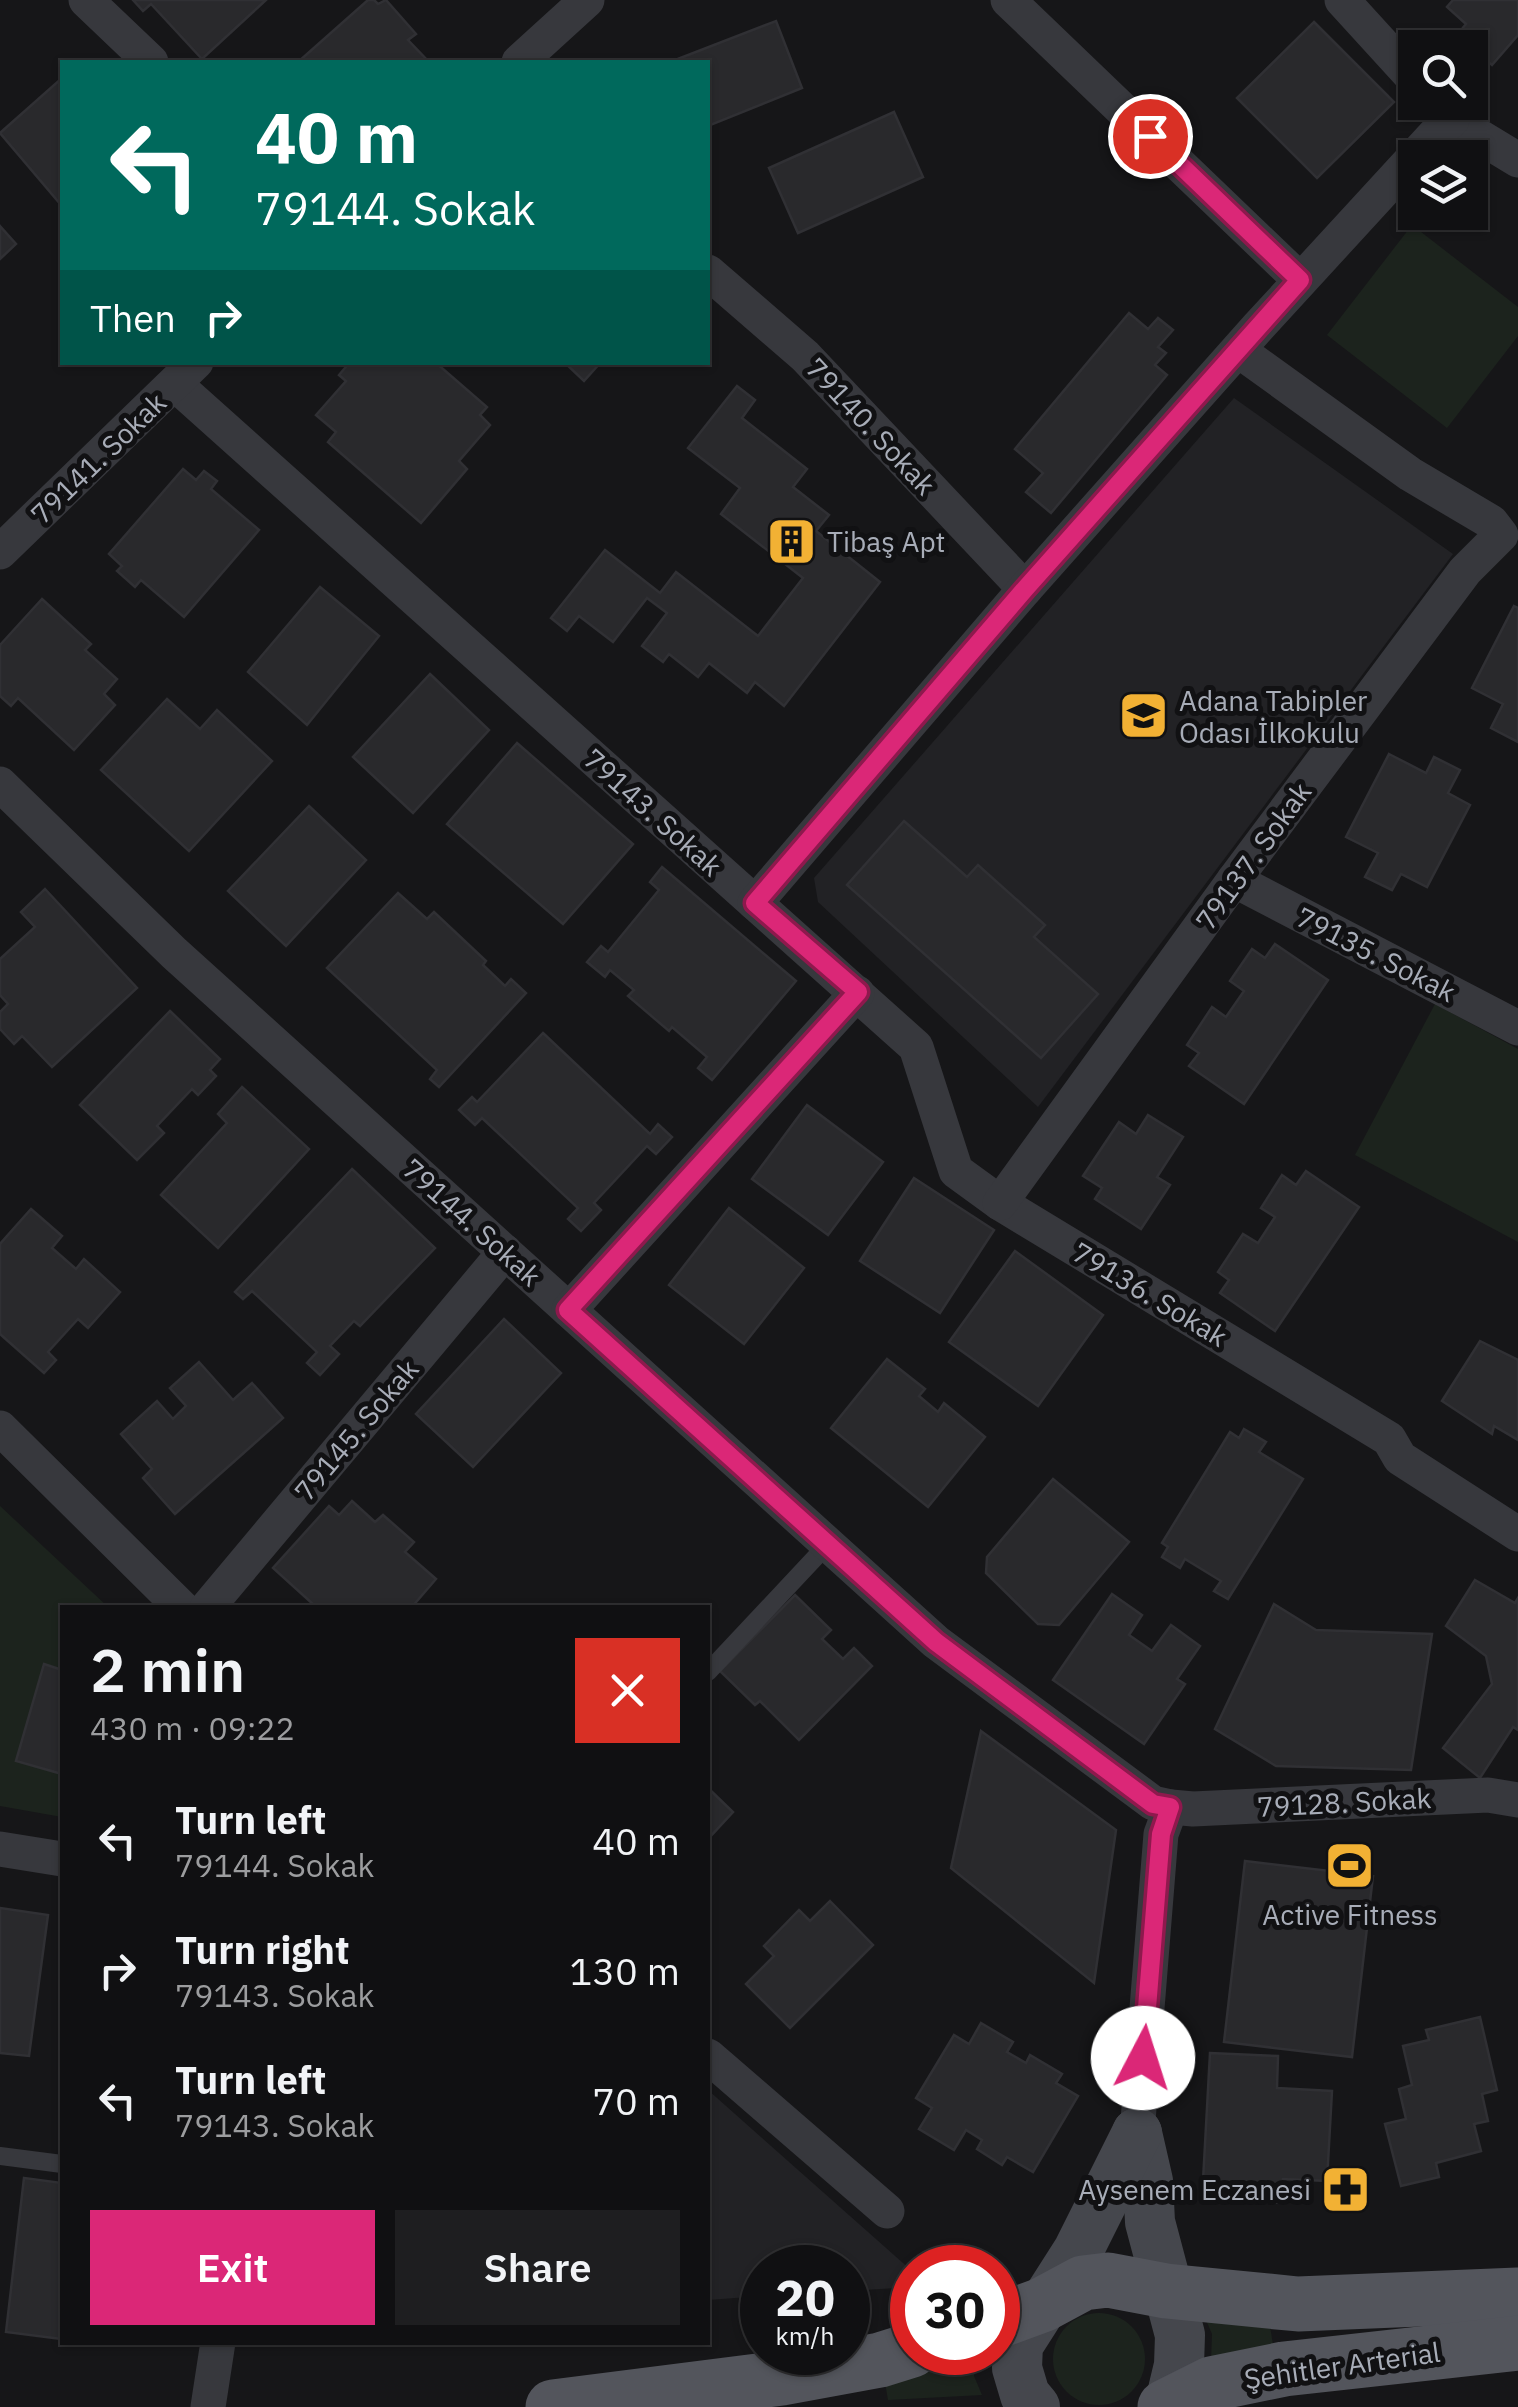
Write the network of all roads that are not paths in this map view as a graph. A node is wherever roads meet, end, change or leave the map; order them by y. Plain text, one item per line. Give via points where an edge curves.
1 (86, 0) edge
2 (587, 0) edge
3 (1008, 0) edge
4 (1342, 0) edge
5 (149, 60) edge
6 (522, 60) edge
7 (1398, 61) edge
8 (1441, 120) edge
9 (1456, 120) edge
10 (1518, 160) edge
11 (710, 274) edge
12 (1300, 280) junction
13 (1238, 350) junction
14 (185, 373) edge
15 (1510, 546) edge
16 (0, 552) edge
17 (1025, 589) junction
18 (0, 784) edge
19 (1234, 880) junction
20 (755, 903) junction
21 (858, 992) junction
22 (1518, 1028) edge
23 (1000, 1203) junction
24 (505, 1252) junction
25 (568, 1310) junction
26 (6, 1447) edge
27 (1518, 1534) edge
28 (827, 1545) junction
29 (179, 1605) edge
30 (210, 1605) edge
31 (710, 1670) edge
32 (1518, 1800) edge
33 (1170, 1807) junction
34 (0, 1848) edge
35 (60, 1859) edge
36 (710, 2058) edge
37 (1137, 2133) junction
38 (0, 2156) edge
39 (60, 2164) edge
40 (887, 2211) dead end
41 (1166, 2290) junction
42 (1518, 2295) edge
43 (1020, 2313) edge
44 (1518, 2343) edge
45 (218, 2345) edge
46 (890, 2357) edge
47 (1019, 2375) edge
48 (1168, 2406) edge
49 (208, 2407) edge
50 (553, 2407) edge
51 (1035, 2407) edge

1 - 5 street
2 - 6 street
3 - 12 street
4 - 7 street
8 - 12 street
9 - 10 street
11 - 17 street, 79140. Sokak via 805,356
12 - 13 street
13 - 15 street, 79137. Sokak via 1410,474 1490,522
13 - 17 street
14 - 16 street, 79141. Sokak
14 - 20 street, 79143. Sokak
15 - 19 street, 79137. Sokak via 1465,572
17 - 20 street
18 - 24 street, 79144. Sokak via 174,953
19 - 22 street, 79135. Sokak
19 - 23 street, 79137. Sokak
20 - 21 street, 79143. Sokak
21 - 23 street, 79136. Sokak via 916,1047 956,1172
21 - 25 street
23 - 27 street, 79136. Sokak via 1389,1439 1400,1458
24 - 25 street, 79144. Sokak
24 - 30 street, 79145. Sokak
25 - 28 street, 79144. Sokak
26 - 29 street
28 - 31 lane
28 - 33 street, 79144. Sokak via 936,1642 1153,1804
32 - 33 street, 79128. Sokak via 1488,1795
33 - 37 street via 1161,1834
34 - 35 street
36 - 40 street
37 - 41 main road
37 - 43 main road via 1078,2251
38 - 39 lane
41 - 42 main road, Şehitler Arterial via 1298,2304
41 - 43 main road, Şehitler Arterial via 1108,2280 1083,2283
41 - 48 main road via 1180,2335
44 - 48 main road, Şehitler Arterial via 1284,2370 1212,2384
45 - 49 street
46 - 50 main road
47 - 51 main road

